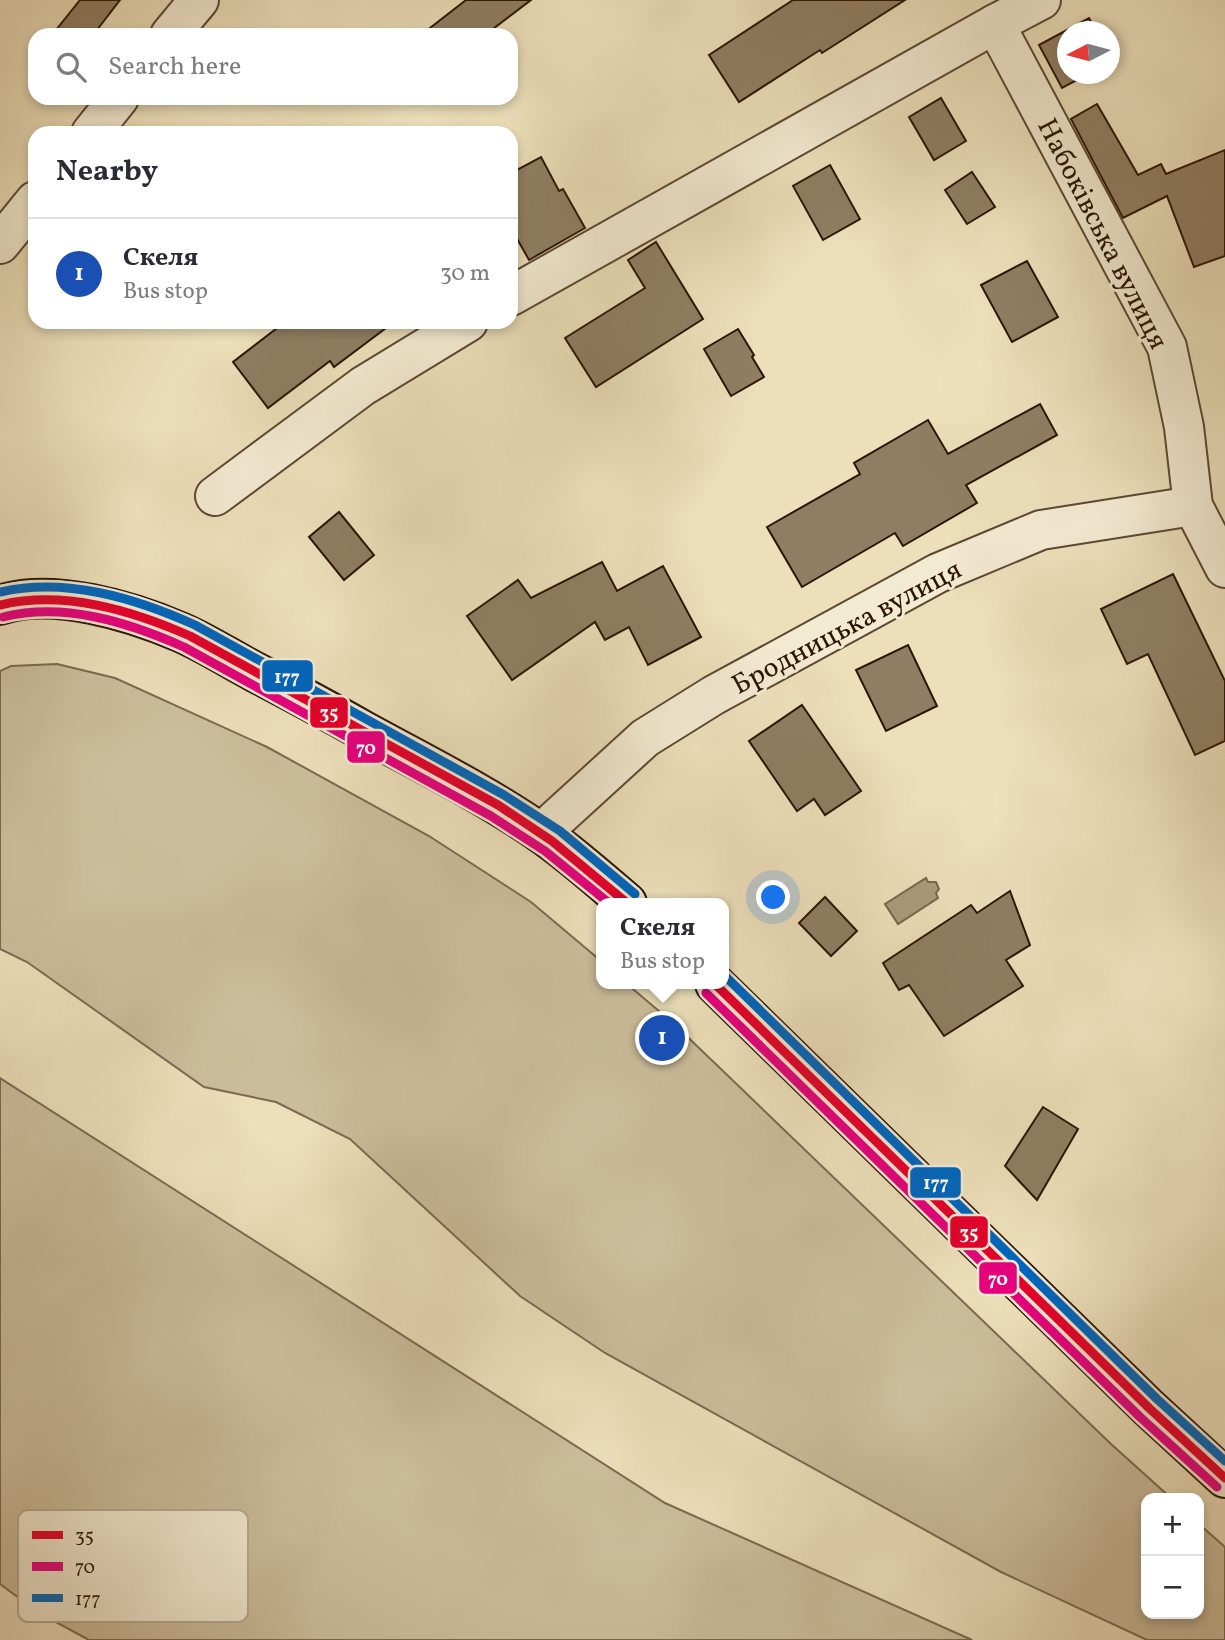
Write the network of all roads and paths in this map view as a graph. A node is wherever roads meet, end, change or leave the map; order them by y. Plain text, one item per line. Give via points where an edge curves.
1 (199, 0) edge
2 (1041, 0) edge
3 (995, 24) junction
4 (176, 28) edge
5 (113, 105) edge
6 (97, 126) edge
7 (28, 210) edge
8 (0, 244) edge
9 (518, 292) edge
10 (457, 329) edge
11 (215, 496) dead end
12 (1193, 506) junction
13 (1225, 568) edge
14 (0, 605) edge
15 (541, 833) junction
16 (621, 898) edge
17 (720, 989) edge
18 (1225, 1478) edge

1 - 4 street
2 - 3 street
3 - 9 street
3 - 12 street, Набоківська вулиця via 1167,347 1184,427
5 - 6 street
7 - 8 street
10 - 11 street via 363,386
12 - 13 street, Набоківська вулиця
12 - 15 street, Бродницька вулиця via 1041,530 938,573 714,695 645,738
14 - 15 street via 45,599 79,601 181,632
15 - 16 street
17 - 18 street

